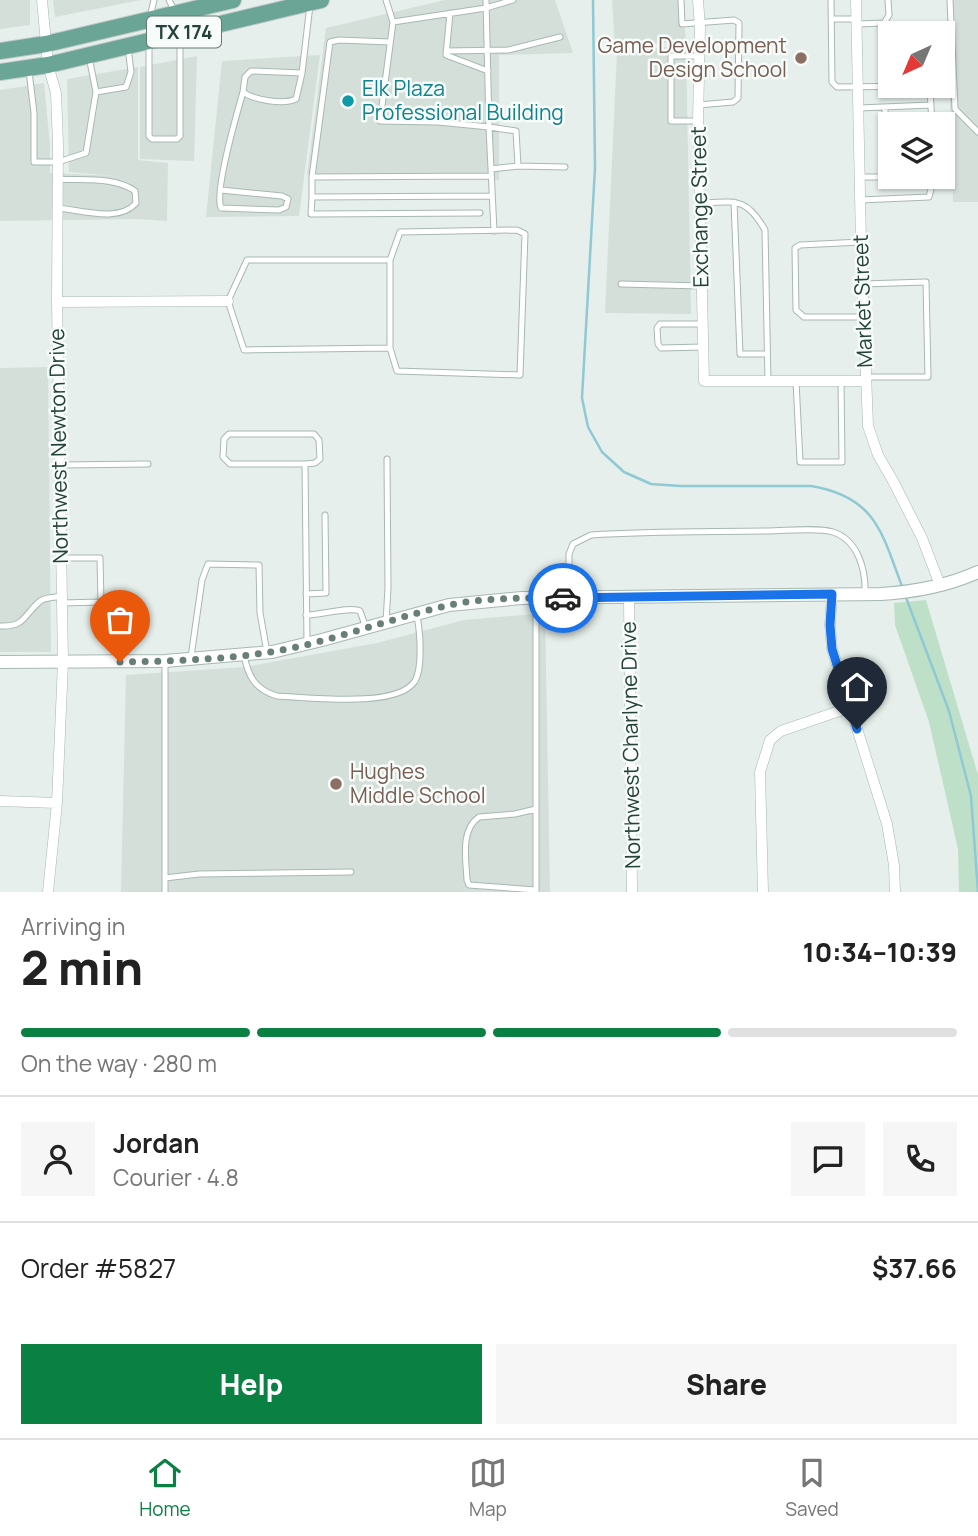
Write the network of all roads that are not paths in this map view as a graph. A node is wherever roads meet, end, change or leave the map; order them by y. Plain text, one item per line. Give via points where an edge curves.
1 (42, 0) edge
2 (154, 0) edge
3 (233, 0) edge
4 (386, 0) edge
5 (486, 0) edge
6 (513, 0) edge
7 (681, 0) edge
8 (698, 0) edge
9 (831, 0) edge
10 (856, 0) edge
11 (888, 0) edge
12 (950, 0) edge
13 (316, 1) edge
14 (172, 6) edge
15 (486, 8) junction
16 (450, 13) junction
17 (149, 19) junction
18 (832, 19) junction
19 (857, 21) junction
20 (393, 22) junction
21 (700, 24) junction
22 (180, 33) junction
23 (560, 37) dead end
24 (149, 41) junction
25 (390, 42) junction
26 (46, 44) junction
27 (128, 46) junction
28 (0, 51) edge
29 (446, 51) junction
30 (488, 51) junction
31 (89, 55) junction
32 (699, 56) junction
33 (48, 65) junction
34 (28, 68) junction
35 (488, 71) junction
36 (0, 72) edge
37 (302, 73) junction
38 (858, 88) junction
39 (96, 92) junction
40 (243, 92) junction
41 (698, 105) junction
42 (931, 105) junction
43 (885, 107) junction
44 (859, 108) junction
45 (885, 112) edge
46 (931, 112) edge
47 (698, 121) junction
48 (489, 127) junction
49 (978, 132) edge
50 (58, 162) junction
51 (518, 166) junction
52 (565, 167) dead end
53 (491, 172) junction
54 (313, 177) junction
55 (860, 177) junction
56 (878, 177) edge
57 (58, 179) junction
58 (931, 189) edge
59 (221, 190) junction
60 (492, 195) junction
61 (312, 197) junction
62 (860, 200) junction
63 (734, 202) junction
64 (700, 203) junction
65 (57, 208) junction
66 (480, 214) dead end
67 (494, 231) junction
68 (861, 242) junction
69 (390, 260) junction
70 (621, 284) dead end
71 (863, 284) junction
72 (701, 286) junction
73 (57, 302) junction
74 (228, 302) junction
75 (863, 317) junction
76 (702, 324) junction
77 (703, 347) junction
78 (390, 348) junction
79 (767, 354) junction
80 (865, 379) junction
81 (768, 381) junction
82 (796, 381) junction
83 (841, 381) junction
84 (387, 459) dead end
85 (148, 464) dead end
86 (305, 464) junction
87 (60, 465) junction
88 (325, 515) dead end
89 (61, 558) junction
90 (978, 572) edge
91 (940, 585) junction
92 (306, 594) junction
93 (832, 594) junction
94 (865, 594) junction
95 (536, 598) junction
96 (569, 598) junction
97 (629, 598) junction
98 (62, 600) junction
99 (416, 614) junction
100 (306, 615) junction
101 (386, 622) junction
102 (0, 626) edge
103 (366, 628) junction
104 (307, 644) junction
105 (267, 653) junction
106 (244, 655) junction
107 (190, 659) junction
108 (165, 661) junction
109 (0, 662) edge
110 (63, 662) junction
111 (851, 707) junction
112 (0, 801) edge
113 (57, 803) junction
114 (536, 809) junction
115 (351, 872) dead end
116 (165, 878) junction
117 (536, 891) edge
118 (48, 892) edge
119 (164, 892) edge
120 (632, 892) edge
121 (763, 892) edge
122 (895, 892) edge

1 - 26 street, Northwest Newton Drive
2 - 17 lane
3 - 14 main road, TX 174
4 - 20 lane
5 - 15 lane
6 - 15 lane
7 - 21 lane via 682,24
8 - 21 street, Exchange Street
9 - 18 lane
10 - 19 street, Market Street
11 - 19 lane via 889,15 884,23
12 - 49 lane via 955,109
13 - 22 main road, TX 174
13 - 37 lane
14 - 17 main road, TX 174
15 - 16 lane
15 - 30 lane
16 - 20 lane
16 - 29 lane
17 - 26 main road, TX 174
18 - 19 lane
18 - 38 lane via 832,82 837,87
19 - 38 street, Market Street
20 - 25 lane
21 - 32 street, Exchange Street
21 - 41 lane via 739,23 738,98 733,103
22 - 24 main road, TX 174
22 - 24 lane via 177,139 149,136
23 - 30 lane
24 - 27 main road, TX 174
25 - 48 lane via 380,121
25 - 54 lane via 330,42
26 - 28 main road, TX 174
26 - 33 street, Northwest Newton Drive
27 - 31 main road, TX 174
27 - 39 lane via 131,72 126,87
29 - 30 lane
29 - 35 lane via 446,55
30 - 35 lane
31 - 33 main road, TX 174
31 - 39 lane
32 - 41 street, Exchange Street
32 - 47 lane via 671,56 671,121
33 - 34 main road, TX 174
33 - 50 street, Northwest Newton Drive via 56,93
34 - 36 main road, TX 174
34 - 50 lane via 34,162
35 - 48 lane
37 - 40 lane via 251,71
37 - 40 lane via 296,99 290,102
38 - 42 lane via 922,86 930,89
38 - 44 street, Market Street
39 - 50 lane via 86,153
40 - 59 lane
41 - 47 street, Exchange Street
42 - 43 lane
42 - 46 lane
43 - 44 lane
43 - 45 lane
44 - 55 street, Market Street
47 - 64 street, Exchange Street
48 - 51 lane via 516,131
48 - 53 lane
50 - 57 street, Northwest Newton Drive
51 - 52 lane
51 - 53 lane
53 - 54 lane
53 - 60 lane
54 - 61 lane
55 - 56 lane
55 - 62 street, Market Street
57 - 65 street, Northwest Newton Drive
57 - 65 lane via 127,185 135,191 136,203 129,211 116,214
58 - 62 lane via 929,197
59 - 59 lane via 221,208 279,210 286,207 288,199
60 - 61 lane
60 - 67 lane
61 - 66 lane via 312,214
62 - 68 street, Market Street
63 - 64 lane
63 - 79 lane via 755,213 765,230
63 - 79 lane via 740,354
64 - 72 street, Exchange Street
65 - 73 street, Northwest Newton Drive
67 - 69 lane via 400,232
67 - 78 lane via 525,234 520,375 397,371
68 - 71 street, Market Street
68 - 75 lane via 795,248 796,310 804,317
69 - 74 lane via 247,260
69 - 78 lane
70 - 72 lane
71 - 75 street, Market Street
71 - 80 lane via 926,282 928,377
72 - 76 street, Exchange Street
73 - 74 street
73 - 87 street, Northwest Newton Drive
74 - 78 lane via 244,350
75 - 80 street, Market Street
76 - 77 street, Exchange Street
76 - 77 lane via 660,324 657,328 661,348
77 - 81 street, Exchange Street via 704,381
79 - 81 lane
80 - 83 street
80 - 91 street, Market Street via 868,426 878,455 922,538
81 - 82 street
82 - 83 street
82 - 83 lane via 800,462 842,462
84 - 101 lane
85 - 87 lane
86 - 86 lane via 320,459 319,440 314,435 229,434 224,439 223,457 230,464
86 - 92 lane
87 - 89 street, Northwest Newton Drive
88 - 92 lane via 326,593
89 - 98 street, Northwest Newton Drive
89 - 98 lane via 100,558 101,602
90 - 91 street
91 - 94 street via 920,591
92 - 100 lane
93 - 94 street
93 - 97 street
93 - 111 street via 832,649
94 - 96 lane via 864,569 841,536 831,531 784,531 591,535 573,544 569,554
95 - 96 street
95 - 99 street via 449,605
95 - 114 lane
96 - 97 street
97 - 120 street, Northwest Charlyne Drive
98 - 102 lane via 39,602 22,622
98 - 110 street, Northwest Newton Drive
99 - 101 street
99 - 106 lane via 421,635 416,680 405,691 378,698 263,692 247,674
100 - 103 lane via 354,608 360,611
100 - 104 lane
101 - 103 street
103 - 104 street
104 - 105 street
105 - 106 street
105 - 107 lane via 259,565 208,564
106 - 107 street
107 - 108 street
108 - 110 street
108 - 116 lane
109 - 110 street
110 - 113 street, Northwest Newton Drive
111 - 121 street via 781,731 770,740 761,772
111 - 122 street via 887,824
112 - 113 street
113 - 118 street, Northwest Newton Drive
114 - 117 lane
114 - 117 lane via 479,817 466,837 469,885
115 - 116 lane
116 - 119 lane

